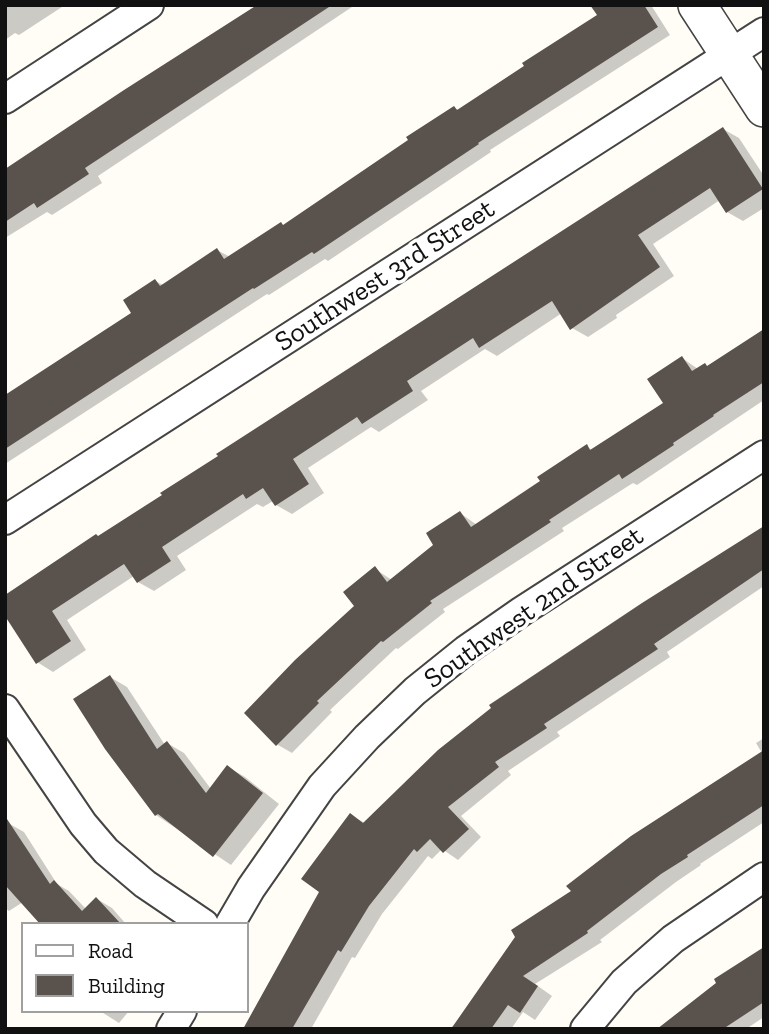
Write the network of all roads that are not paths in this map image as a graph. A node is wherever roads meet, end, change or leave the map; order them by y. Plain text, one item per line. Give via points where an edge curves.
1 (149, 5) edge
2 (697, 5) edge
3 (764, 32) edge
4 (728, 55) junction
5 (5, 99) edge
6 (764, 108) edge
7 (764, 454) edge
8 (5, 520) edge
9 (5, 709) edge
10 (764, 877) edge
11 (201, 922) edge
12 (231, 922) edge
13 (181, 1013) edge
14 (171, 1029) edge
15 (585, 1029) edge

1 - 5 street
2 - 4 street
3 - 4 street, Southwest 3rd Street
4 - 6 street
4 - 8 street, Southwest 3rd Street
7 - 12 street, Southwest 2nd Street via 522,611 415,691 322,786
9 - 11 street via 106,851
10 - 15 street via 673,939 624,982
13 - 14 street

